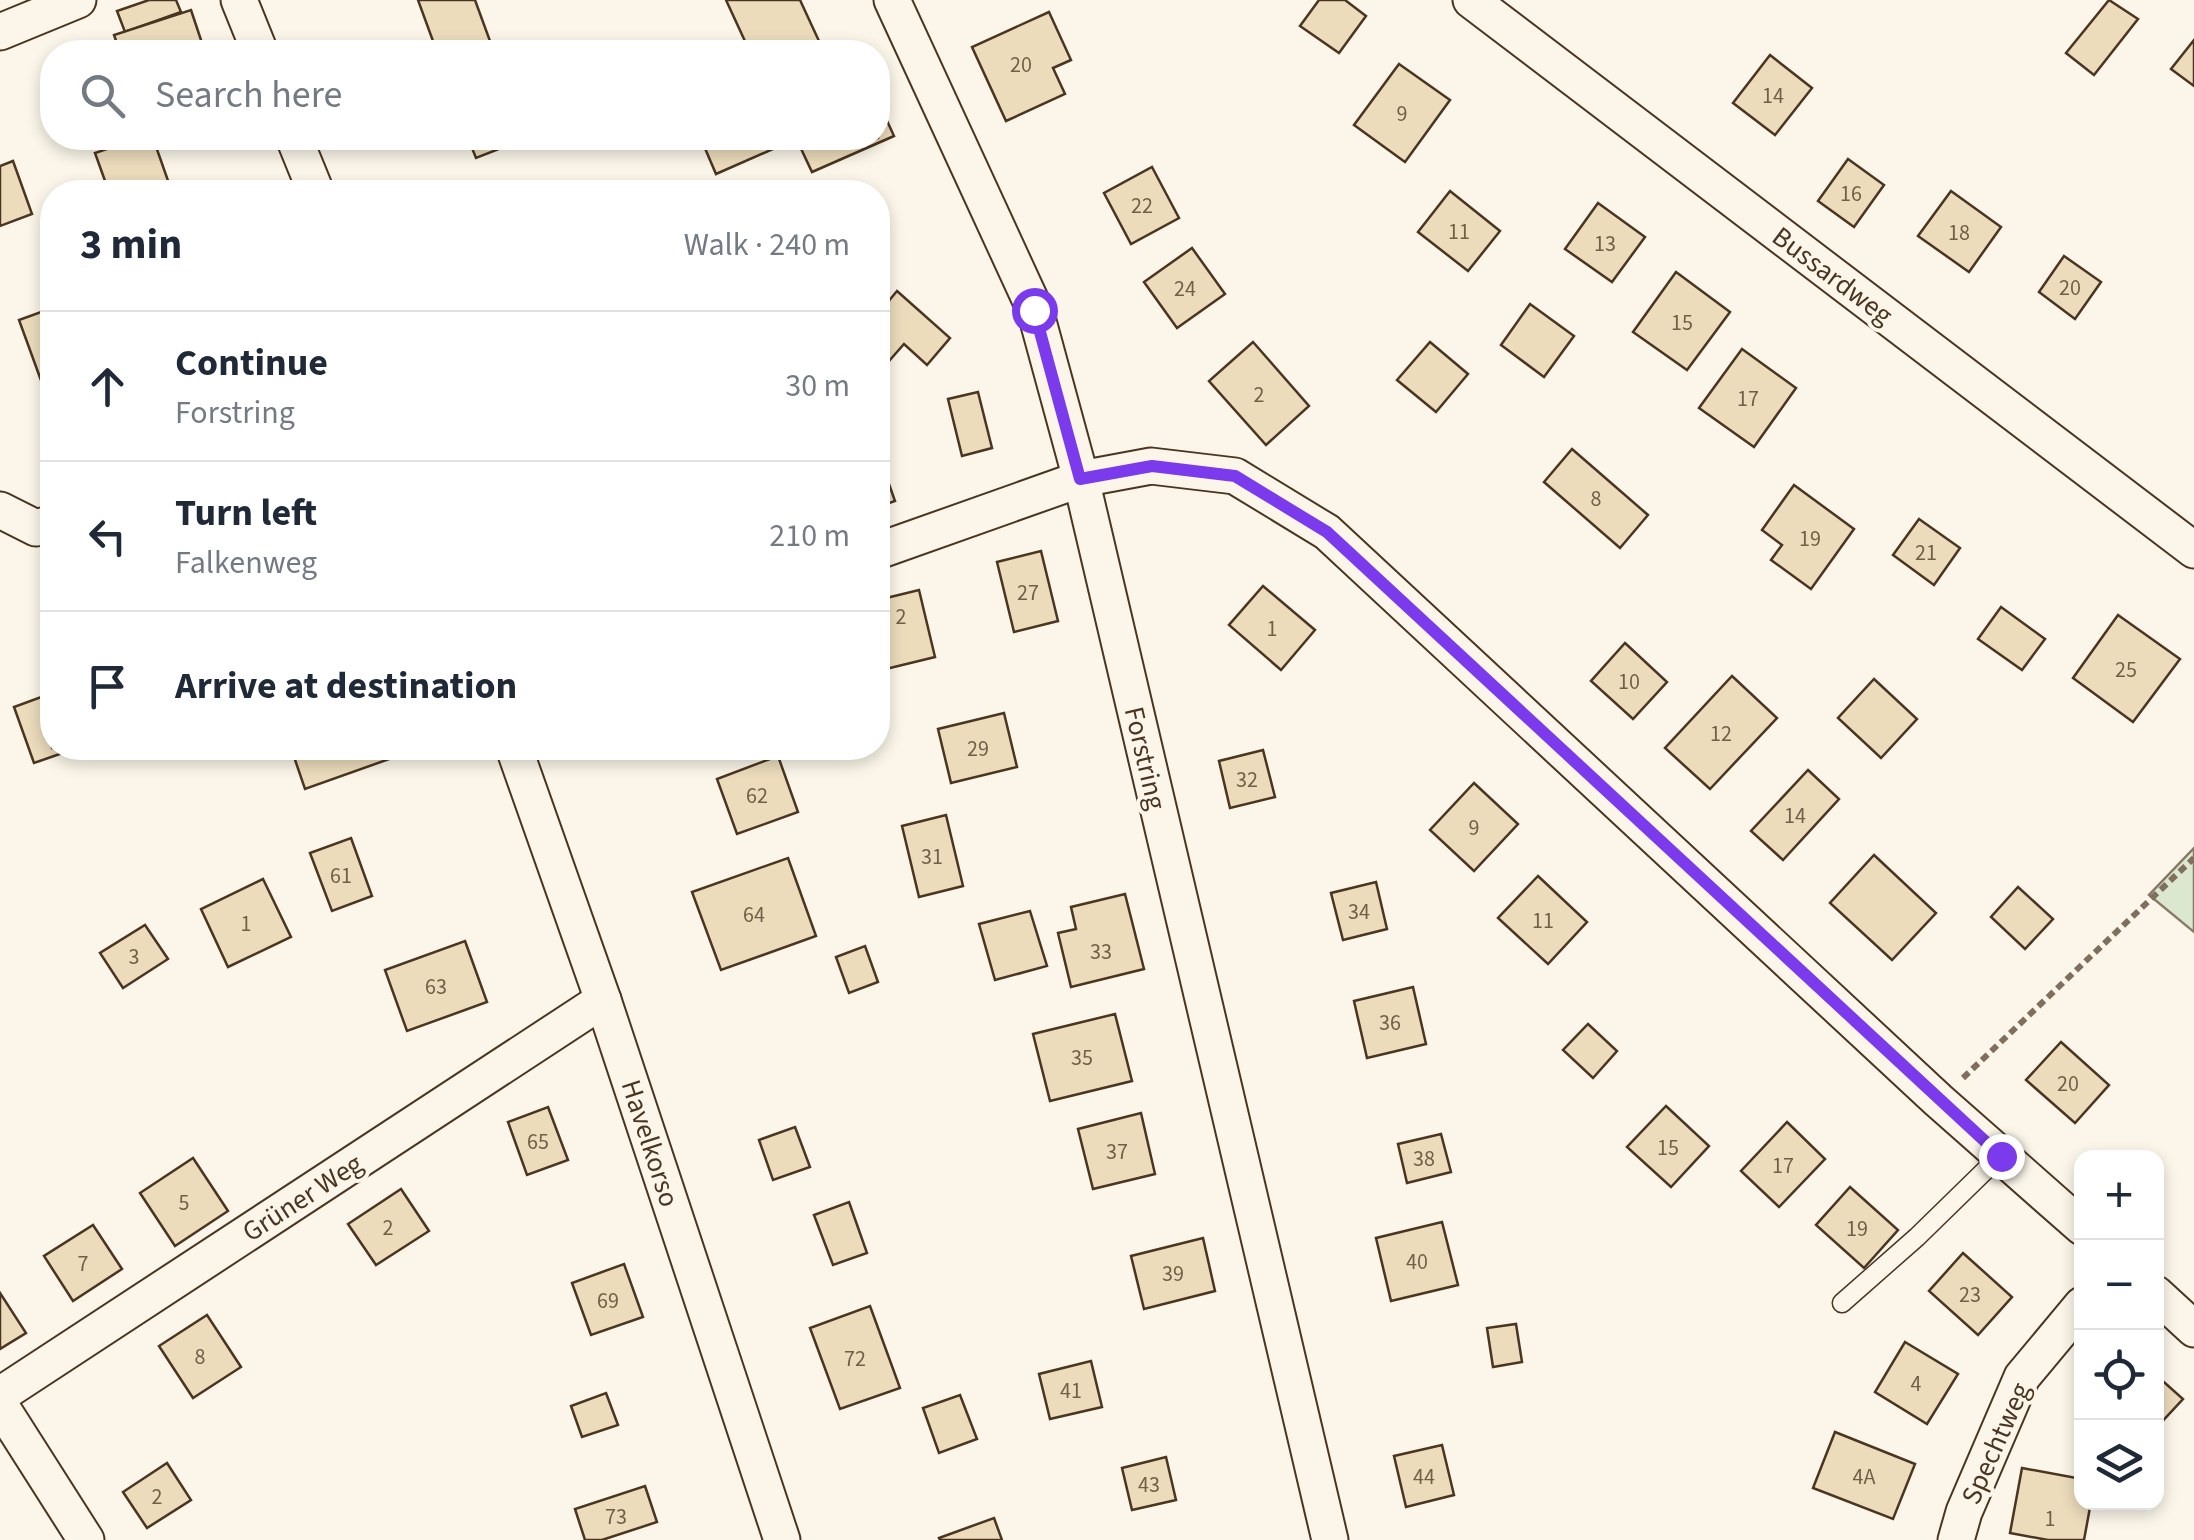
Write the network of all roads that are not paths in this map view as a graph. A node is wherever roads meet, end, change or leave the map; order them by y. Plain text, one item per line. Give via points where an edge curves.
1 (78, 0) edge
2 (239, 0) edge
3 (892, 0) edge
4 (1471, 0) edge
5 (0, 32) edge
6 (255, 40) edge
7 (299, 150) edge
8 (311, 180) edge
9 (1080, 479) junction
10 (0, 510) edge
11 (40, 527) edge
12 (890, 547) edge
13 (2194, 550) edge
14 (518, 760) edge
15 (604, 1000) junction
16 (2001, 1156) junction
17 (2074, 1219) edge
18 (2164, 1301) edge
19 (1842, 1303) dead end
20 (2074, 1315) edge
21 (2194, 1328) edge
22 (0, 1394) edge
23 (0, 1404) edge
24 (86, 1540) edge
25 (782, 1540) edge
26 (1330, 1540) edge
27 (1956, 1540) edge

1 - 5 street
2 - 6 street
3 - 9 street, Forstring via 1034,310
4 - 13 street, Bussardweg
7 - 8 street
9 - 12 street
9 - 16 street via 1152,466 1235,476 1327,532
9 - 26 street, Forstring
10 - 11 street
14 - 15 street, Havelkorso
15 - 22 street, Grüner Weg
15 - 25 street, Havelkorso
16 - 17 street
16 - 19 lane
18 - 21 street
20 - 27 street, Spechtweg via 2022,1377
23 - 24 street

